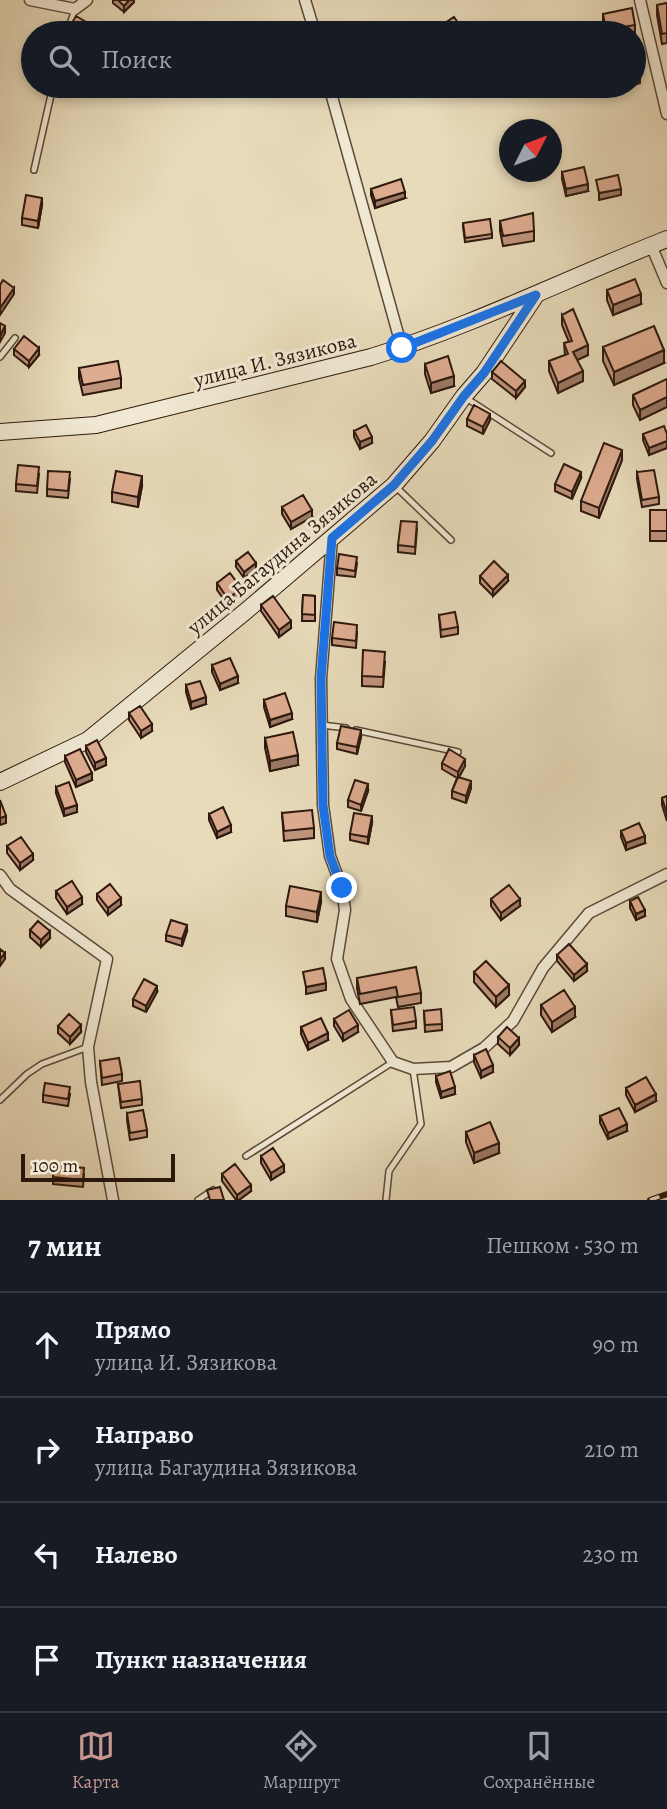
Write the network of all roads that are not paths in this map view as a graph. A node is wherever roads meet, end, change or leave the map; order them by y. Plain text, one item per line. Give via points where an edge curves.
1 (30, 0) edge
2 (87, 0) edge
3 (305, 0) edge
4 (640, 0) edge
5 (75, 9) junction
6 (71, 21) edge
7 (311, 21) edge
8 (645, 21) edge
9 (646, 25) edge
10 (49, 98) edge
11 (332, 98) edge
12 (667, 114) edge
13 (34, 170) dead end
14 (667, 239) edge
15 (651, 246) junction
16 (667, 283) edge
17 (536, 295) junction
18 (15, 338) dead end
19 (402, 348) junction
20 (0, 357) edge
21 (464, 396) junction
22 (0, 432) edge
23 (551, 453) dead end
24 (394, 485) junction
25 (332, 538) junction
26 (451, 540) dead end
27 (322, 725) junction
28 (458, 752) edge
29 (0, 782) edge
30 (667, 874) edge
31 (0, 875) edge
32 (88, 1047) junction
33 (393, 1062) junction
34 (413, 1069) junction
35 (0, 1100) edge
36 (246, 1156) dead end
37 (215, 1189) edge
38 (113, 1200) edge
39 (198, 1200) edge
40 (386, 1200) edge

1 - 5 street
2 - 5 street
3 - 7 street
4 - 8 street
5 - 6 lane
9 - 12 street
10 - 13 lane
11 - 19 street
14 - 15 street, улица И. Зязикова
15 - 16 street
15 - 17 street, улица И. Зязикова
17 - 19 street, улица И. Зязикова
17 - 21 street, улица Багаудина Зязикова
18 - 20 lane
19 - 22 street, улица И. Зязикова via 96,425
21 - 23 lane
21 - 24 street, улица Багаудина Зязикова
24 - 25 street, улица Багаудина Зязикова
24 - 26 lane
25 - 27 street
25 - 29 street, улица Багаудина Зязикова via 88,740
27 - 28 lane
27 - 33 street via 325,818 345,910 337,959 351,999
30 - 34 street via 589,913 543,968 513,1021 484,1048 451,1067
31 - 32 street via 10,889 107,959
32 - 35 lane via 42,1064
32 - 38 street
33 - 34 street
33 - 36 lane
34 - 40 lane via 421,1124 390,1171
37 - 39 lane

